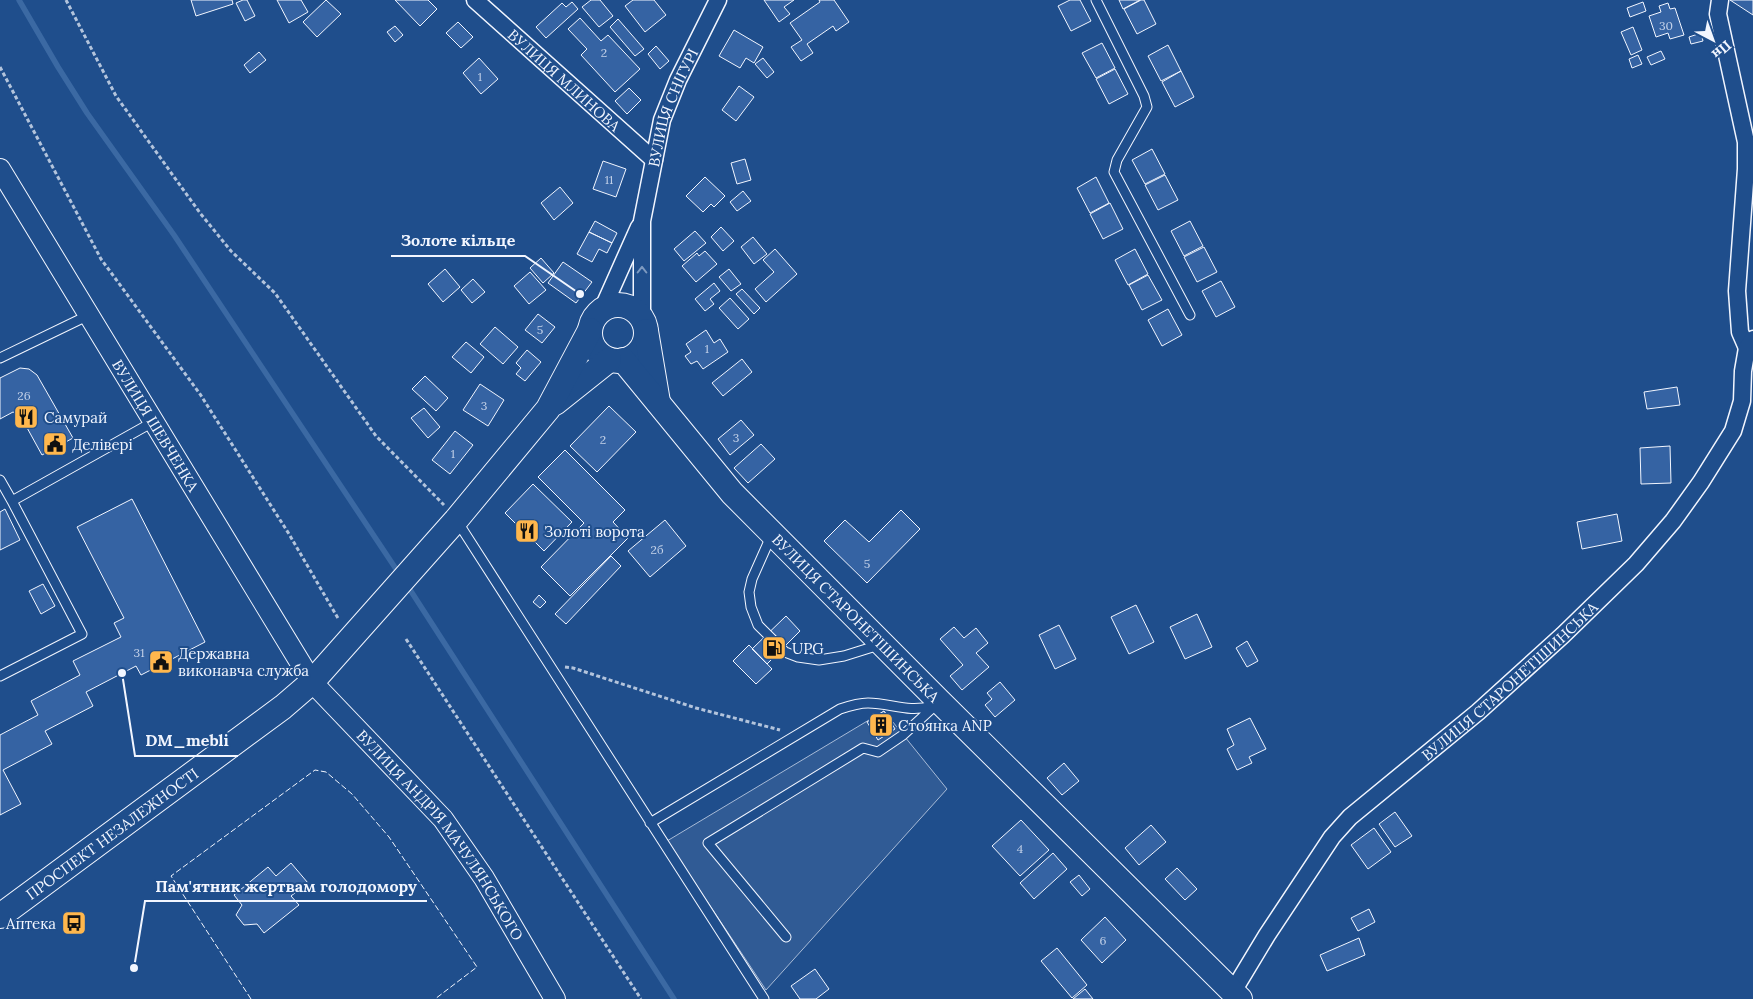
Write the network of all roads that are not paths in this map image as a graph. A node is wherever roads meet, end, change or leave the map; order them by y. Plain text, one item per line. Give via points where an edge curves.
1 (475, 0) edge
2 (718, 0) edge
3 (1096, 0) edge
4 (1720, 0) edge
5 (654, 160) junction
6 (0, 169) edge
7 (642, 221) junction
8 (602, 310) junction
9 (89, 315) junction
10 (1190, 315) dead end
11 (644, 324) junction
12 (590, 330) junction
13 (1750, 343) edge
14 (0, 358) edge
15 (616, 360) junction
16 (658, 403) junction
17 (548, 409) junction
18 (153, 422) junction
19 (0, 480) edge
20 (12, 501) junction
21 (456, 520) junction
22 (772, 534) junction
23 (882, 644) junction
24 (0, 676) edge
25 (312, 682) junction
26 (939, 702) junction
27 (650, 823) junction
28 (0, 916) edge
29 (786, 937) dead end
30 (1234, 997) edge
31 (555, 999) edge
32 (764, 999) edge

1 - 5 street, ВУЛИЦЯ МЛИНОВА
2 - 5 street, ВУЛИЦЯ СНІГУРІ via 678,80 662,120
3 - 10 lane via 1147,107 1117,160 1114,172
4 - 13 street via 1718,14 1746,142 1737,291 1740,332
5 - 7 street, ВУЛИЦЯ СНІГУРІ
6 - 9 street, ВУЛИЦЯ ШЕВЧЕНКА
7 - 8 street, ВУЛИЦЯ СНІГУРІ
11 -> 7 street, ВУЛИЦЯ СНІГУРІ
8 - 11 main road via 611,306 628,307
8 - 12 main road
9 - 14 lane
9 - 18 street, ВУЛИЦЯ ШЕВЧЕНКА
11 - 15 main road via 645,338 637,353
11 - 16 main road
12 - 15 main road via 594,348 601,355
12 - 17 main road
13 - 30 street, ВУЛИЦЯ СТАРОНЕТІШИНСЬКА via 1743,371 1742,401 1733,431 1673,521 1636,564 1485,706 1332,837 1267,935
15 - 16 main road, ВУЛИЦЯ СТАРОНЕТІШИНСЬКА
15 - 17 main road
16 - 22 main road, ВУЛИЦЯ СТАРОНЕТІШИНСЬКА via 732,493
17 - 21 main road
18 - 20 lane
18 - 25 street, ВУЛИЦЯ ШЕВЧЕНКА
19 - 20 lane
20 - 24 lane via 82,634
21 - 25 main road, ПРОСПЕКТ НЕЗАЛЕЖНОСТІ via 348,627
21 - 27 lane
22 - 23 main road, ВУЛИЦЯ СТАРОНЕТІШИНСЬКА
22 - 23 lane via 749,592 758,625 785,652 798,657 819,660
23 - 26 main road, ВУЛИЦЯ СТАРОНЕТІШИНСЬКА
25 - 28 main road, ПРОСПЕКТ НЕЗАЛЕЖНОСТІ via 283,707
25 - 31 street, ВУЛИЦЯ АНДРІЯ МАЧУЛЯНСЬКОГО via 443,819 484,878
26 - 27 lane via 910,710 878,704 854,704 840,709
26 - 29 lane via 878,752 863,748 708,843
26 - 30 main road, ВУЛИЦЯ СТАРОНЕТІШИНСЬКА
27 - 32 lane

